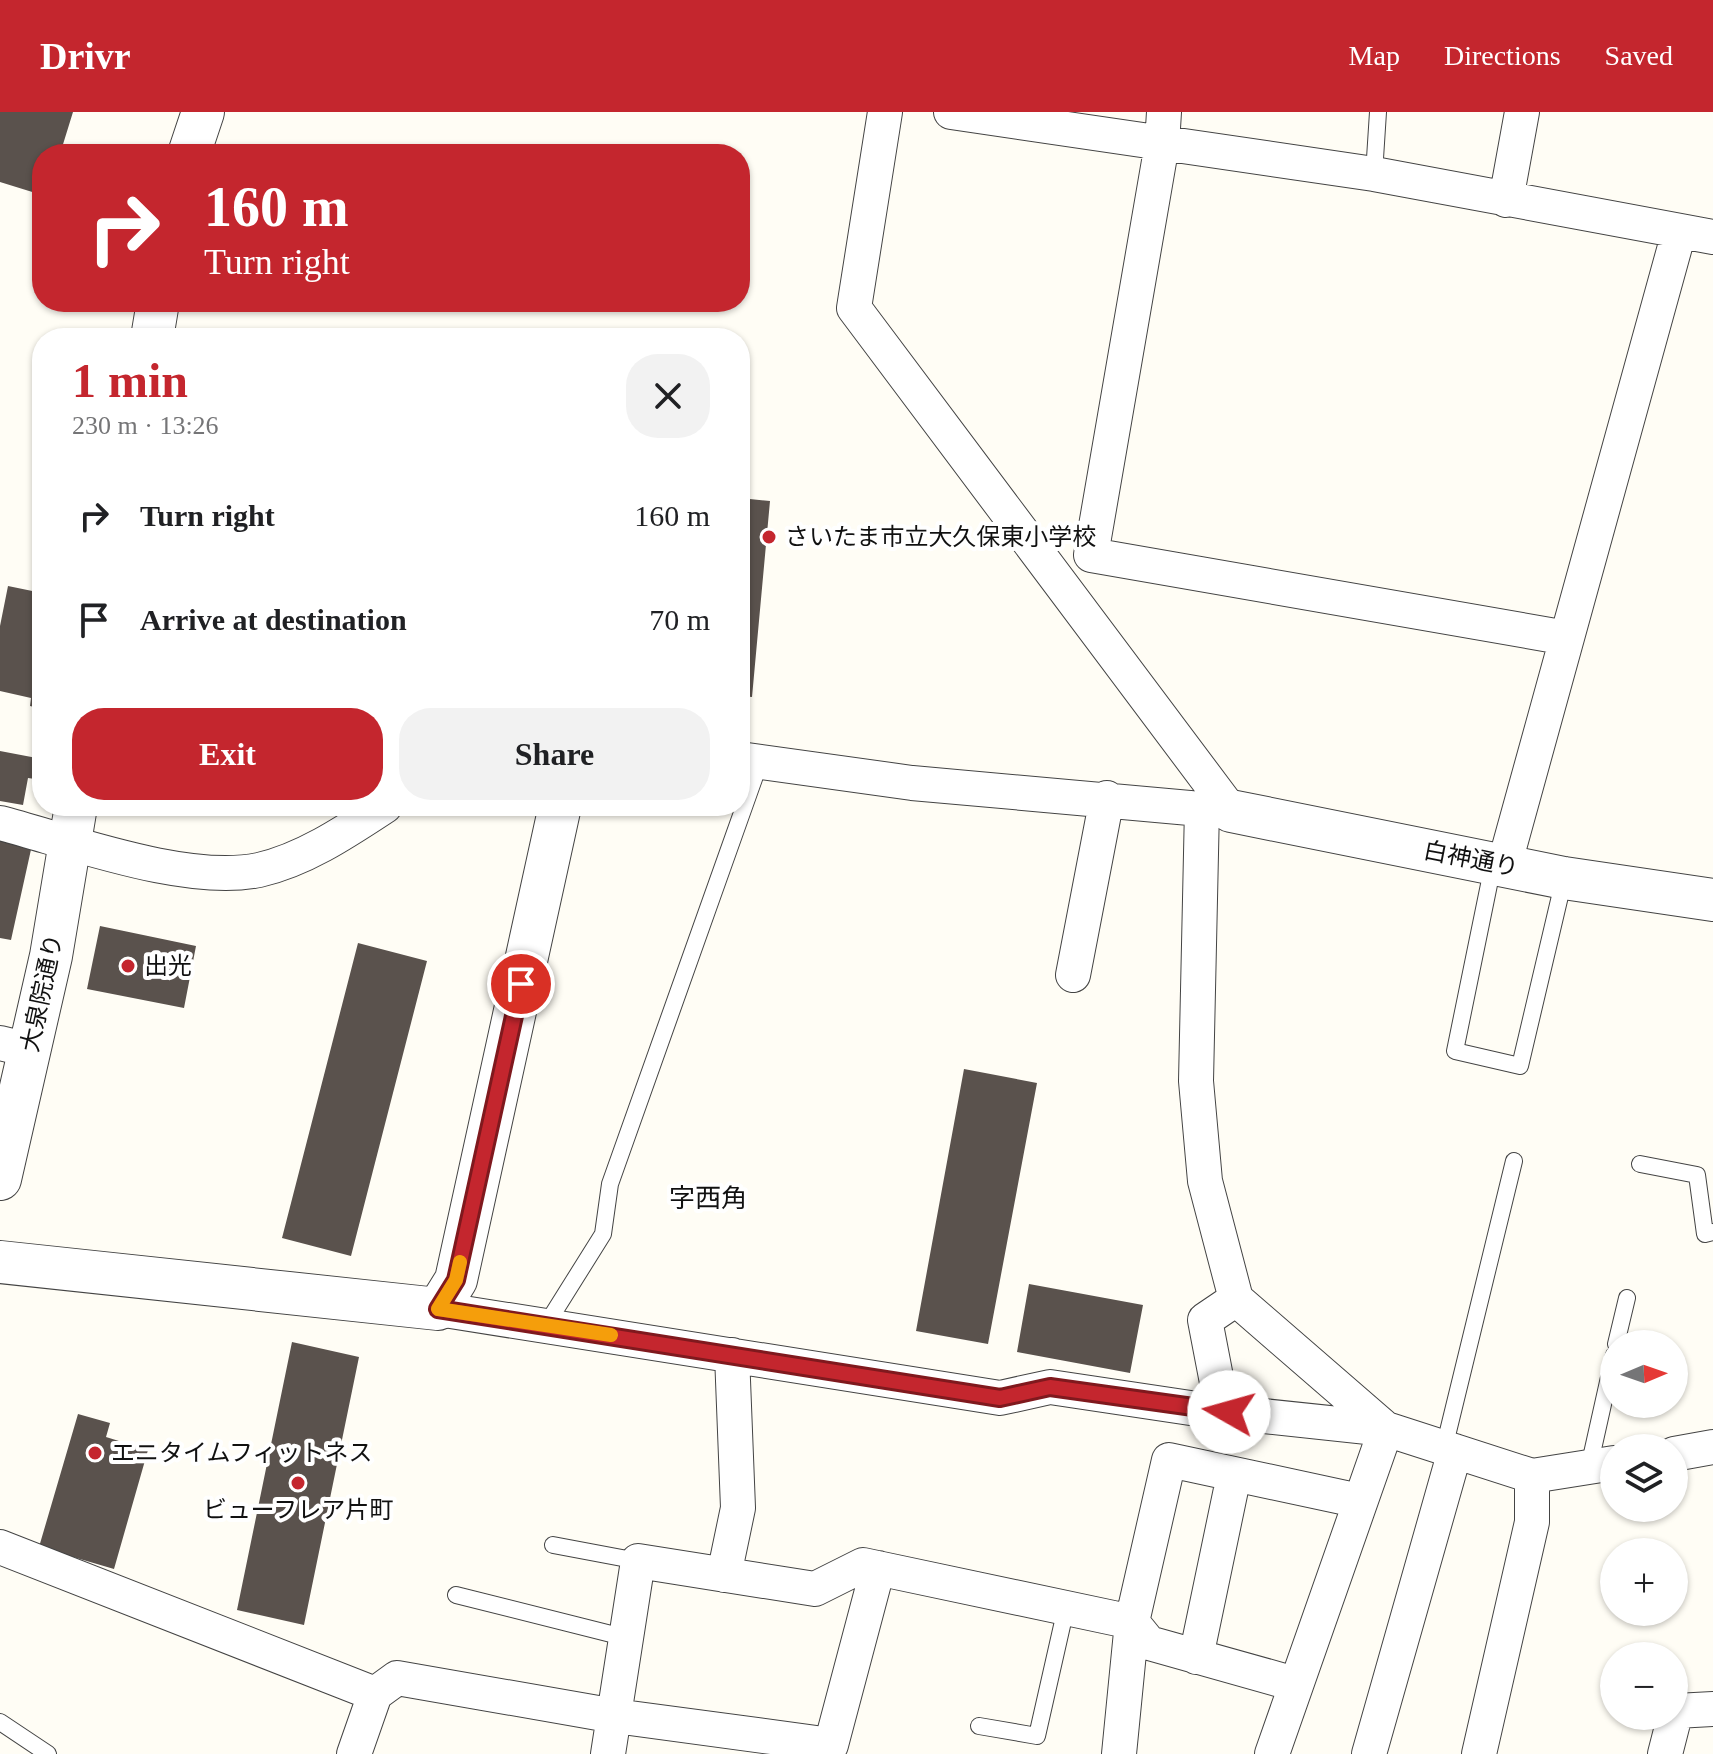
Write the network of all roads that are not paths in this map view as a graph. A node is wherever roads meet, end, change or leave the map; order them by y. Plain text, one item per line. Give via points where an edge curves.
1 (203, 112) edge
2 (885, 112) edge
3 (951, 112) edge
4 (1378, 112) edge
5 (1522, 112) edge
6 (1163, 128) edge
7 (192, 144) edge
8 (1374, 174) junction
9 (1506, 200) junction
10 (1679, 232) junction
11 (1713, 237) edge
12 (1567, 638) junction
13 (750, 761) edge
14 (1107, 798) junction
15 (1216, 810) junction
16 (370, 816) edge
17 (558, 816) edge
18 (732, 816) edge
19 (0, 823) edge
20 (74, 824) edge
21 (1499, 865) junction
22 (1564, 878) junction
23 (1713, 900) edge
24 (1073, 975) dead end
25 (15, 1046) edge
26 (1514, 1161) dead end
27 (1640, 1164) dead end
28 (0, 1179) edge
29 (1713, 1232) edge
30 (0, 1262) edge
31 (1627, 1298) dead end
32 (1236, 1299) junction
33 (438, 1309) junction
34 (546, 1325) junction
35 (1619, 1330) edge
36 (732, 1355) junction
37 (1197, 1409) junction
38 (1386, 1429) junction
39 (1713, 1447) edge
40 (1450, 1450) junction
41 (1688, 1451) edge
42 (1600, 1465) edge
43 (1234, 1475) junction
44 (1532, 1476) junction
45 (1360, 1501) junction
46 (553, 1545) dead end
47 (0, 1547) edge
48 (638, 1561) junction
49 (878, 1568) junction
50 (724, 1575) junction
51 (456, 1595) dead end
52 (1066, 1608) junction
53 (1132, 1622) junction
54 (627, 1638) junction
55 (1196, 1657) junction
56 (1295, 1684) junction
57 (375, 1694) junction
58 (1713, 1709) edge
59 (615, 1716) junction
60 (0, 1722) edge
61 (979, 1726) dead end
62 (48, 1754) edge
63 (354, 1754) edge
64 (608, 1754) edge
65 (1119, 1754) edge
66 (1272, 1754) edge
67 (1369, 1754) edge
68 (1479, 1754) edge
69 (1665, 1754) edge

1 - 7 street
2 - 15 street via 854,308
3 - 6 street
4 - 8 lane
5 - 9 street
6 - 8 street
6 - 12 street via 1091,555
8 - 9 street
9 - 10 street
10 - 11 street
10 - 12 street
12 - 21 street
13 - 14 street via 912,783
14 - 15 street
14 - 24 street
15 - 21 street, 白神通り
15 - 32 street via 1196,1081 1205,1181
16 - 20 street via 296,856 235,874 187,871
17 - 33 street via 456,1280
18 - 34 lane via 610,1184 603,1234
19 - 20 street
20 - 25 street, 大泉院通り
21 - 22 street, 白神通り
21 - 22 lane via 1455,1051 1520,1066
22 - 23 street, 白神通り
25 - 28 street, 大泉院通り
26 - 40 lane
27 - 29 lane via 1697,1175 1705,1234
30 - 33 street
31 - 35 lane
32 - 37 street via 1205,1320 1220,1398
32 - 38 street
33 - 34 street
34 - 36 street
36 - 37 street via 1000,1398 1050,1387
36 - 50 street via 738,1508
37 - 38 street
38 - 40 street
38 - 45 street
39 - 41 street
40 - 44 street
40 - 67 street
42 - 44 street
43 - 45 street
43 - 53 street via 1169,1460
43 - 55 street
44 - 68 street via 1532,1522
45 - 56 street
46 - 48 lane
47 - 57 street
48 - 50 street
48 - 54 street
49 - 50 street via 863,1565 815,1589
49 - 52 street
49 - 59 street via 831,1745
51 - 54 lane
52 - 53 street
52 - 61 lane via 1037,1736
53 - 55 street via 1149,1643
53 - 65 street
54 - 59 street
55 - 56 street
56 - 66 street
57 - 59 street via 397,1678
57 - 63 street
58 - 69 street via 1676,1711
59 - 64 street
60 - 62 lane

